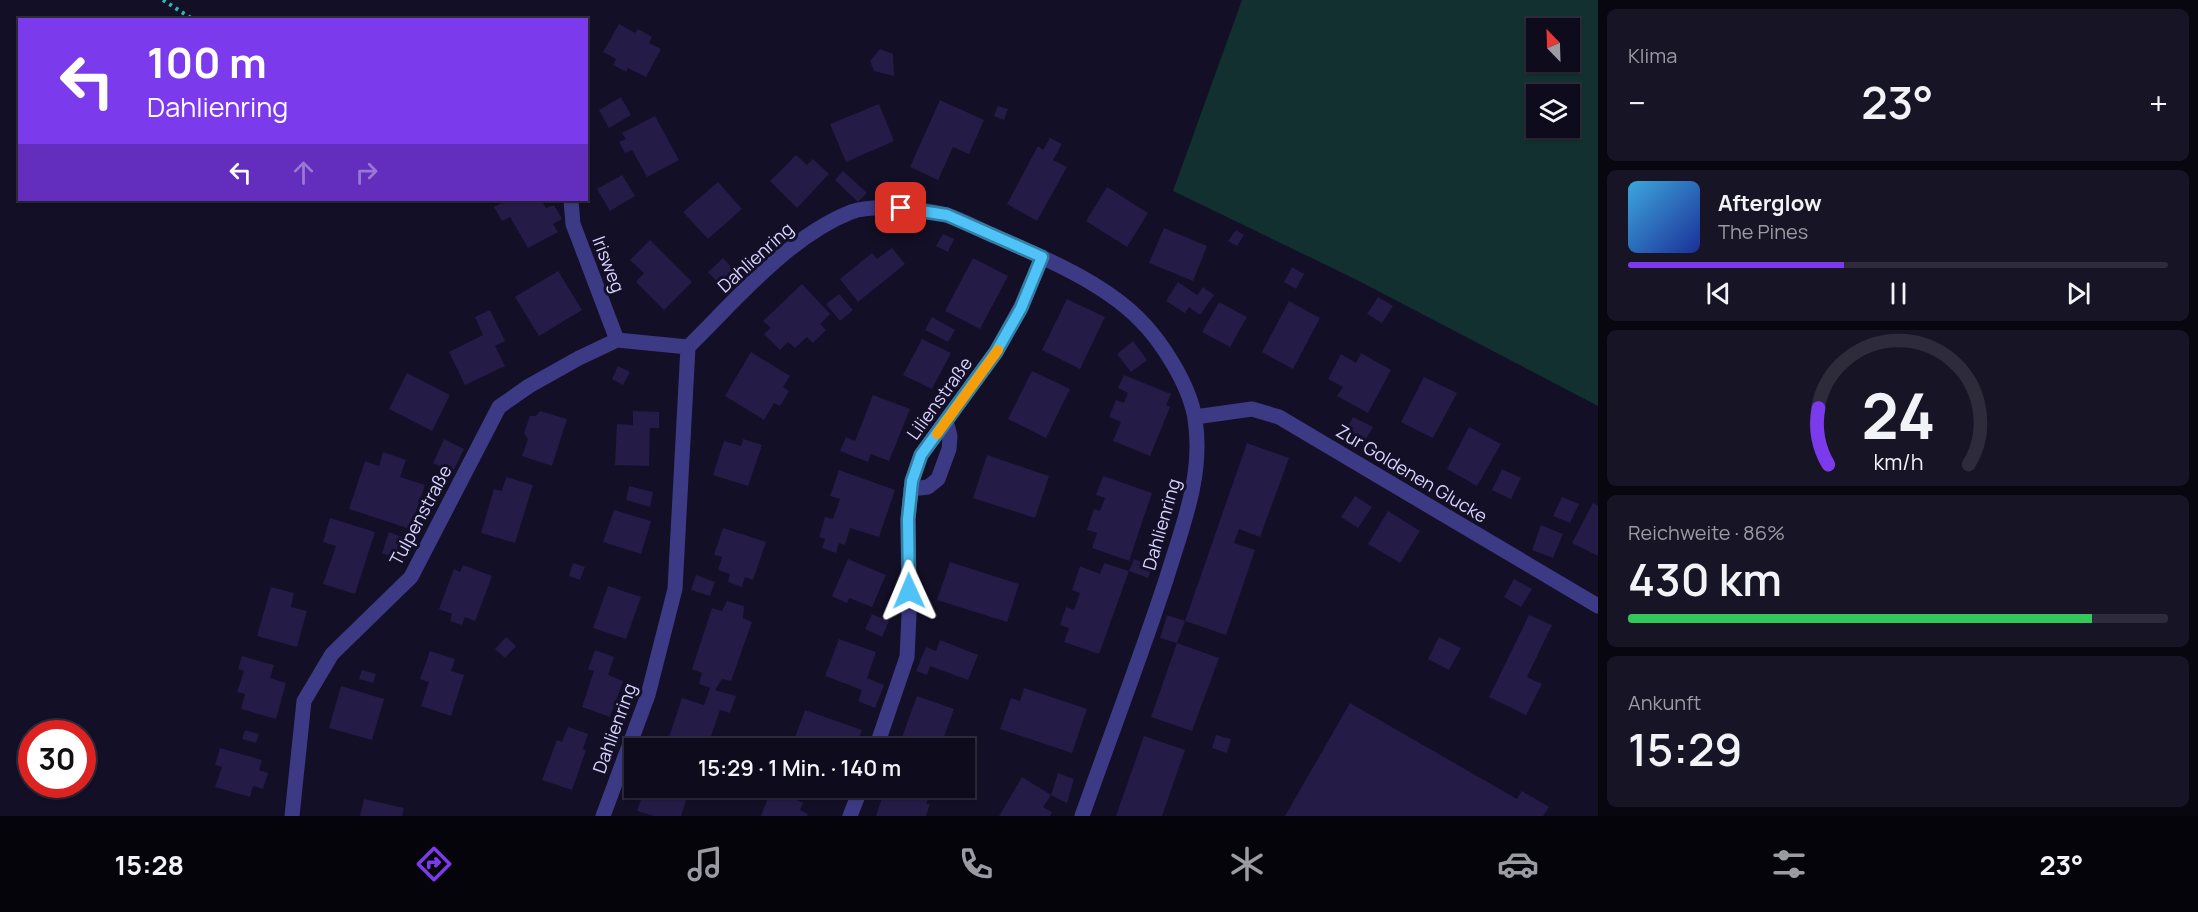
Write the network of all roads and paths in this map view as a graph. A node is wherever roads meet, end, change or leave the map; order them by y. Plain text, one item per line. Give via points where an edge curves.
1 (163, 0) edge
2 (191, 18) edge
3 (571, 201) edge
4 (1042, 257) junction
5 (617, 340) junction
6 (688, 347) junction
7 (1195, 417) junction
8 (946, 421) junction
9 (911, 489) junction
10 (1598, 606) edge
11 (879, 738) edge
12 (857, 798) edge
13 (292, 816) edge
14 (603, 816) edge
15 (850, 816) edge
16 (1082, 816) edge

1 - 2 path
3 - 5 street, Irisweg via 573,224
4 - 6 street, Dahlienring via 947,215 901,208 853,211 805,237
4 - 7 street, Dahlienring via 1107,294 1138,318 1161,345 1184,383
4 - 8 street, Lilienstraße via 1021,308 996,352
5 - 6 street
5 - 13 street, Tulpenstraße via 569,363 499,407 411,578 332,654 304,701
6 - 14 street, Dahlienring via 675,589 648,695
7 - 10 street, Zur Goldenen Glucke via 1252,409 1279,417
7 - 16 street, Dahlienring via 1194,491
8 - 9 street, Lilienstraße via 921,455
8 - 9 street via 950,436 938,479 928,487
9 - 11 street, Lilienstraße via 907,657
12 - 15 street

